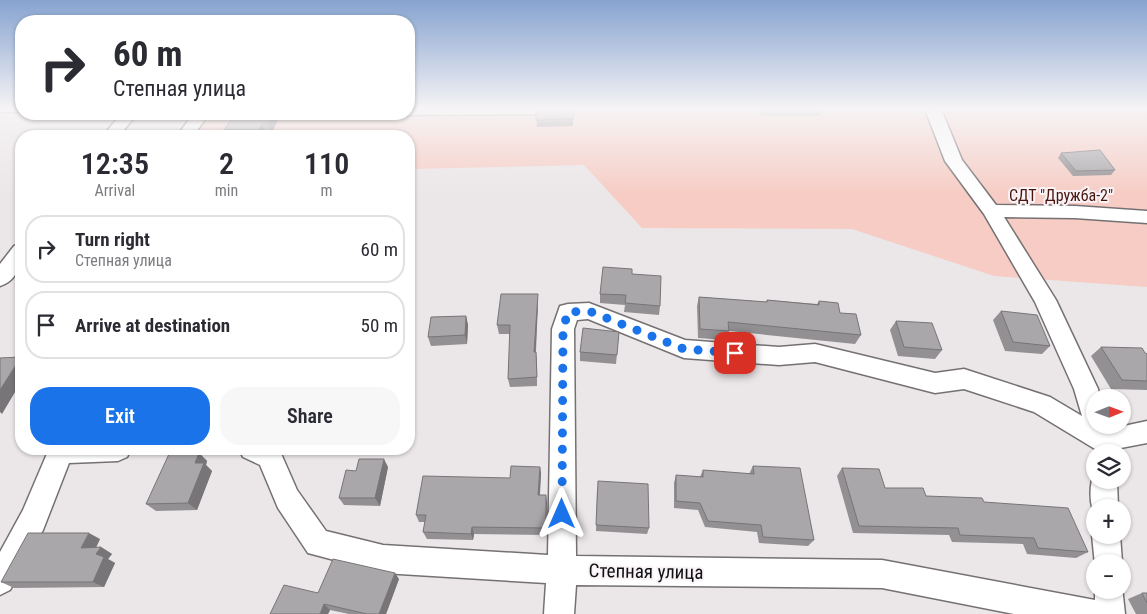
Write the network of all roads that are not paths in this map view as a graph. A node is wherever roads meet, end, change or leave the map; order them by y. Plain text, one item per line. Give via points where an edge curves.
1 (945, 138) edge
2 (991, 211) junction
3 (1147, 217) edge
4 (15, 259) edge
5 (0, 278) edge
6 (1147, 432) edge
7 (1099, 435) edge
8 (59, 455) edge
9 (266, 455) edge
10 (562, 570) junction
11 (0, 580) edge
12 (1109, 599) edge
13 (559, 614) edge
14 (1092, 614) edge
15 (1110, 614) edge

1 - 2 street via 954,160
2 - 3 street
2 - 7 street via 1045,300 1086,389
4 - 5 street
6 - 7 street
7 - 10 street via 1042,404 964,379 935,383 815,353 778,356 684,349 589,311 568,312 563,329
8 - 11 street via 34,520
9 - 10 street, Степная улица via 270,457 287,499 318,543 384,559
10 - 13 street
10 - 14 street, Степная улица via 882,574
12 - 15 street

